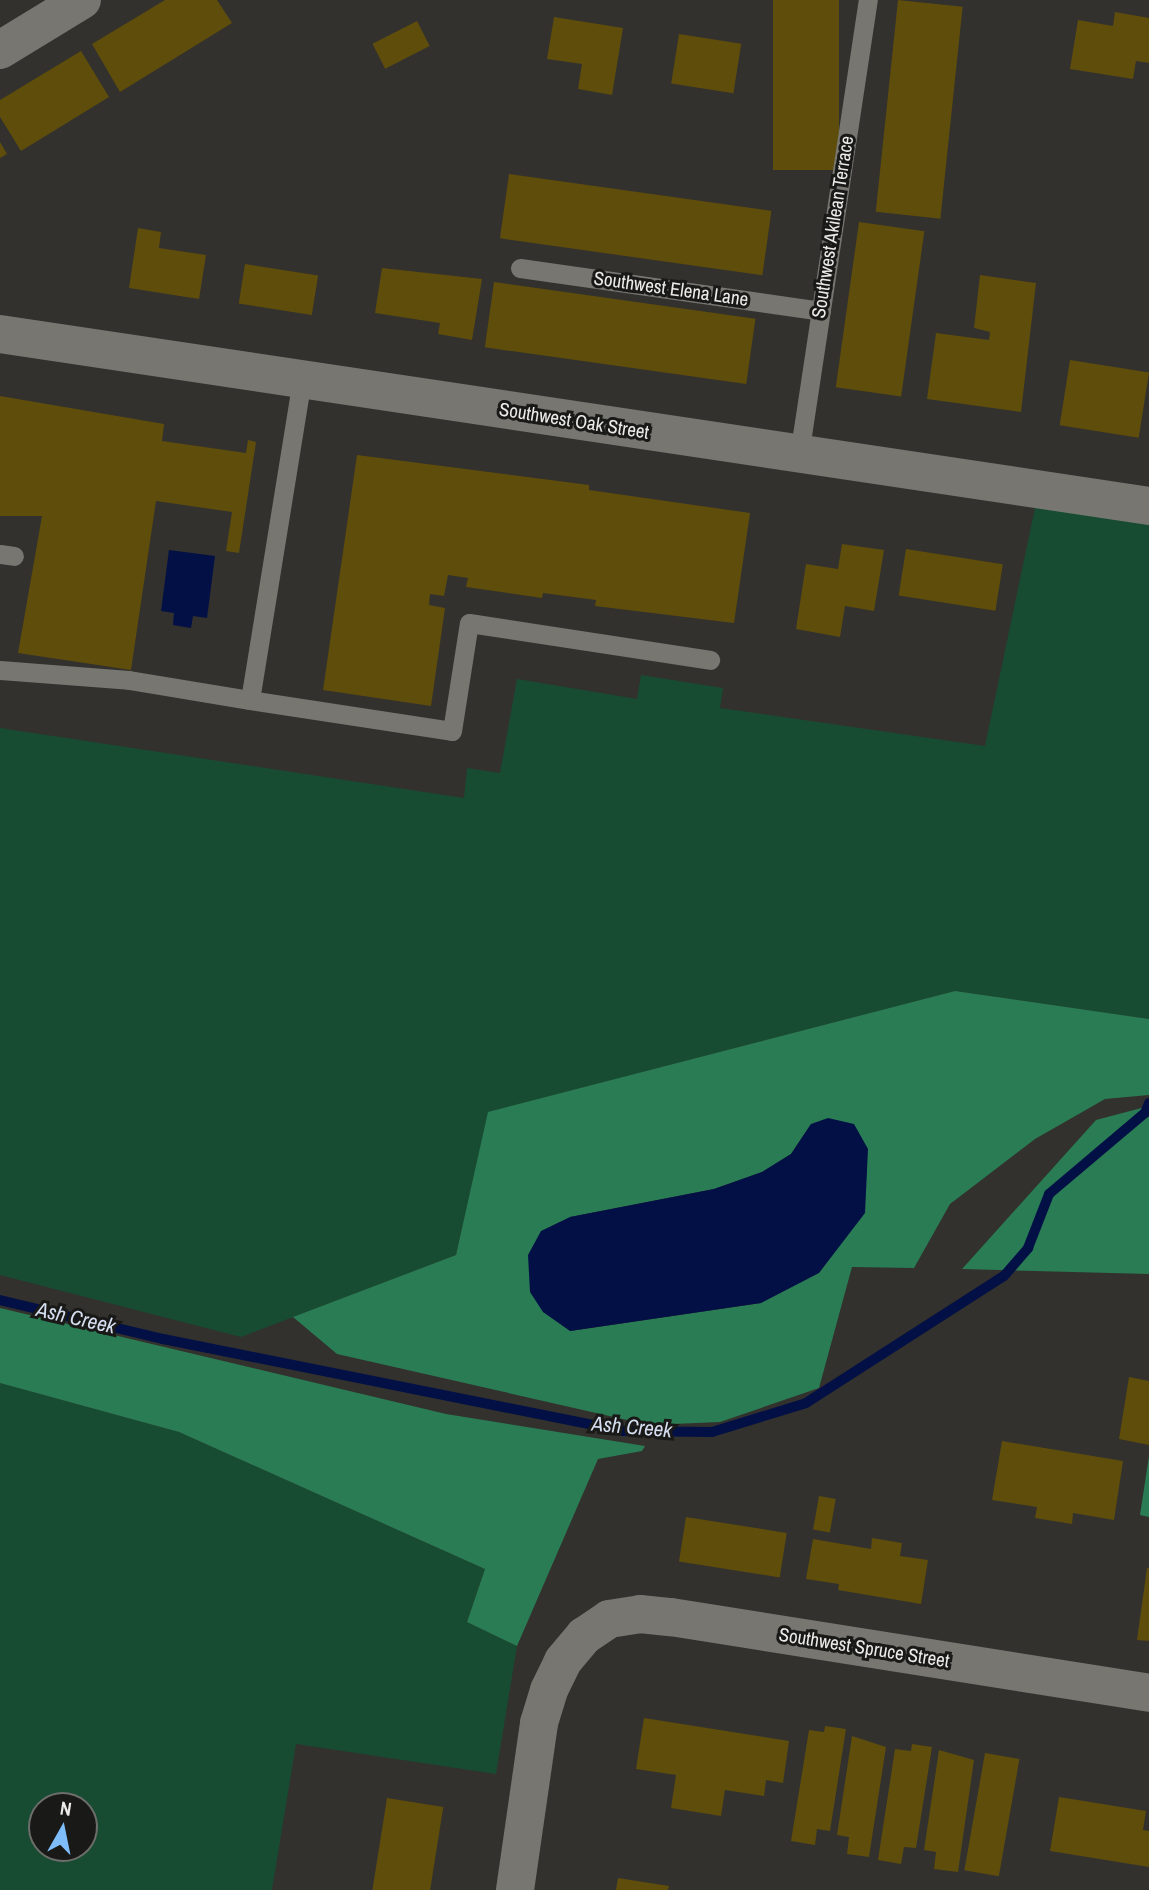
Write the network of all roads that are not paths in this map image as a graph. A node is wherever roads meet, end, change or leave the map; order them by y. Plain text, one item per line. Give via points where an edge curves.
1 (82, 0) edge
2 (868, 0) edge
3 (0, 50) edge
4 (520, 268) dead end
5 (821, 311) junction
6 (0, 334) edge
7 (302, 379) junction
8 (799, 455) junction
9 (1149, 506) edge
10 (710, 660) dead end
11 (0, 670) edge
12 (250, 700) junction
13 (1149, 1693) edge
14 (515, 1890) edge

1 - 3 street
2 - 5 lane, Southwest Akilean Terrace
4 - 5 lane, Southwest Elena Lane
5 - 8 lane, Southwest Akilean Terrace
6 - 7 street, Southwest Oak Street
7 - 8 street, Southwest Oak Street
7 - 12 lane
8 - 9 street, Southwest Oak Street
10 - 12 lane via 468,623 452,731
11 - 12 lane via 129,680
13 - 14 street, Southwest Spruce Street via 671,1617 640,1614 609,1619 583,1636 563,1661 539,1723

